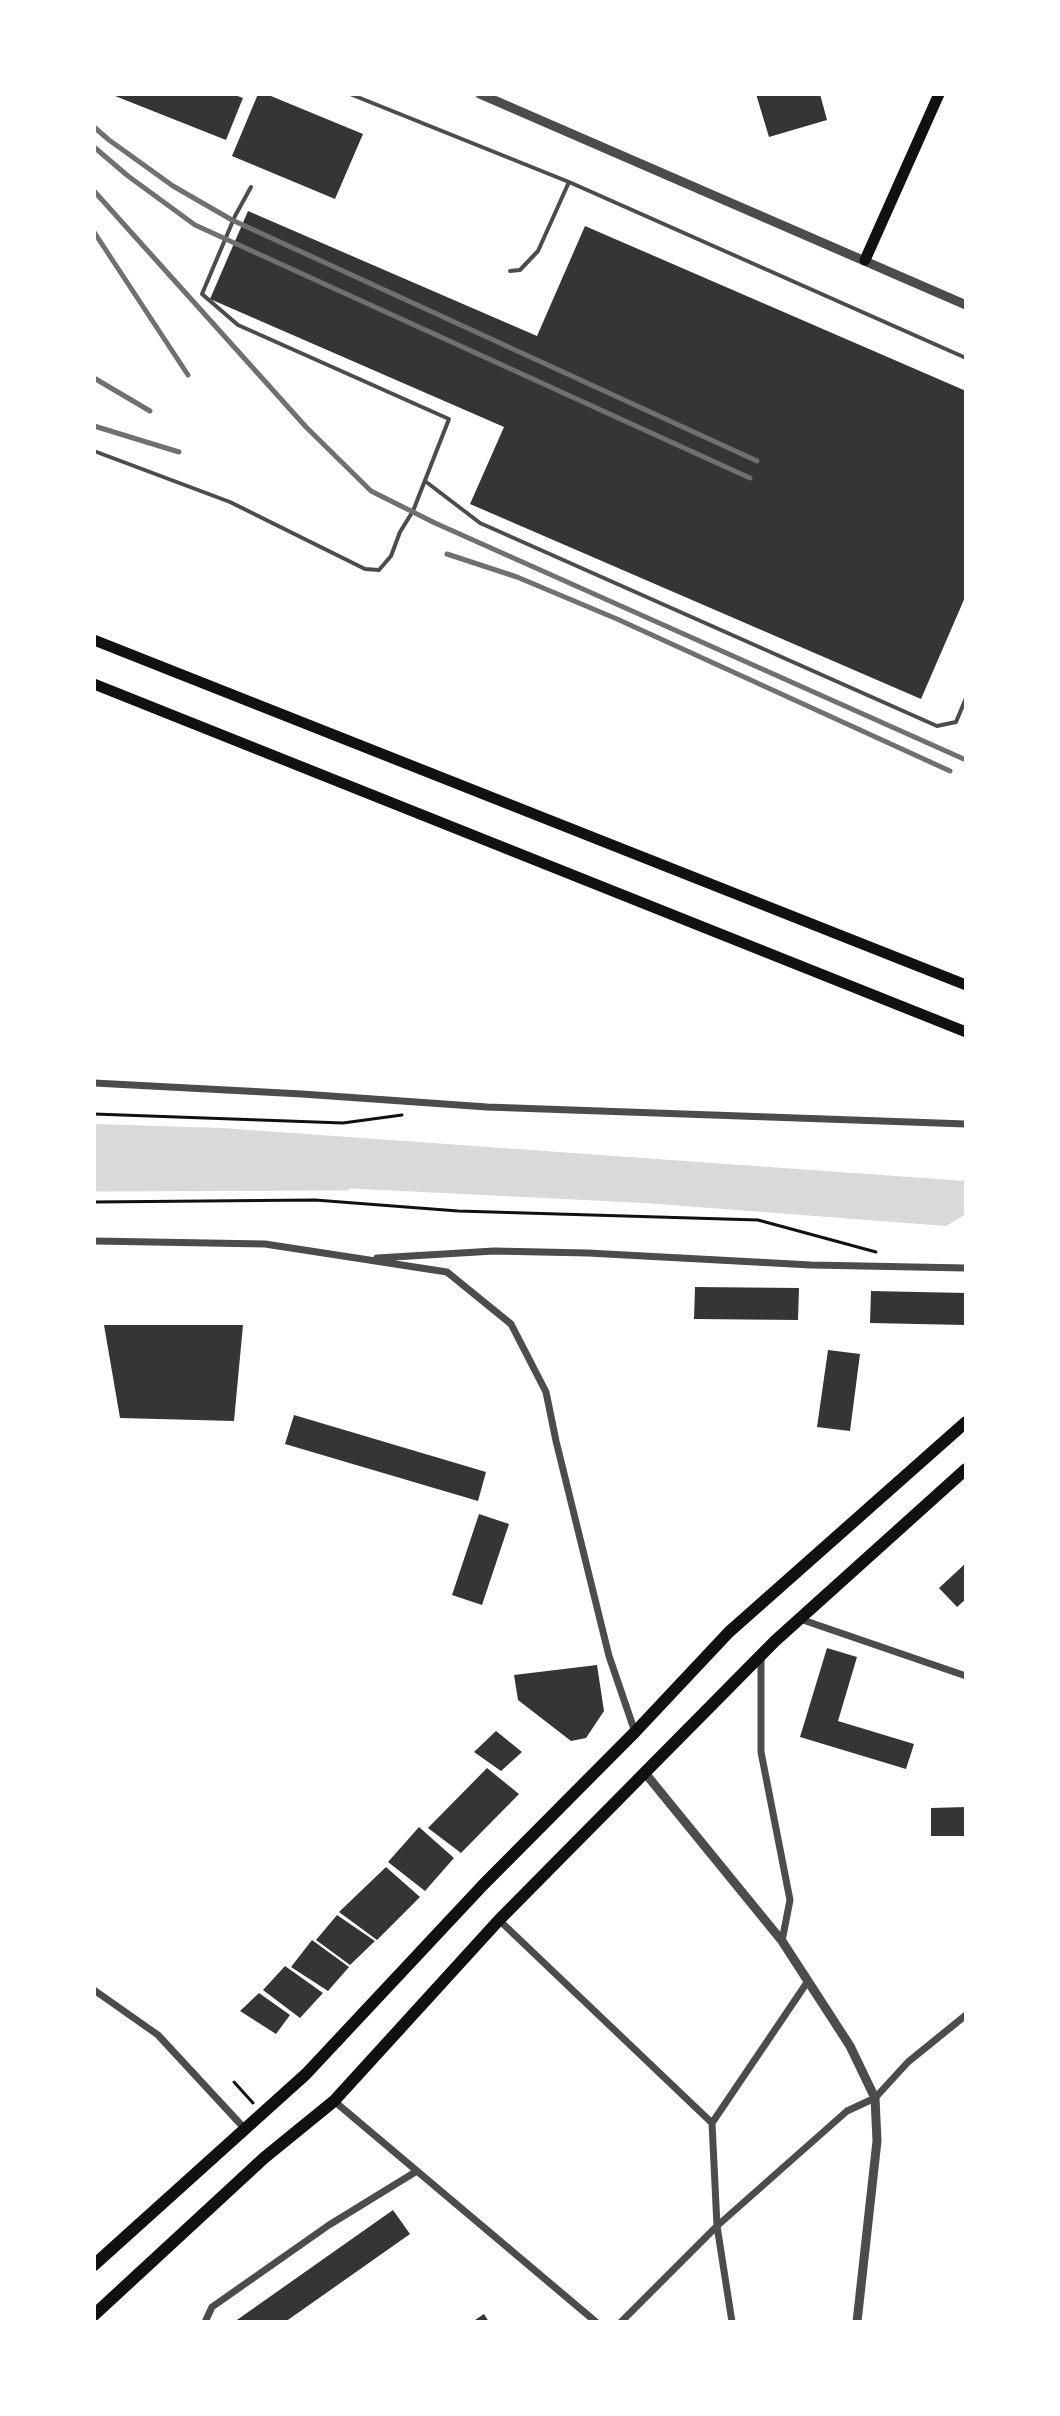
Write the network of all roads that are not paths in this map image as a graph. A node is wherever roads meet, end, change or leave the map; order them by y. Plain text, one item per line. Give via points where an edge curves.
1 (350, 94) edge
2 (480, 94) edge
3 (939, 94) edge
4 (569, 182) junction
5 (251, 187) dead end
6 (865, 260) junction
7 (510, 271) dead end
8 (966, 305) edge
9 (966, 358) edge
10 (94, 451) edge
11 (425, 481) junction
12 (94, 640) edge
13 (94, 684) edge
14 (966, 698) edge
15 (966, 985) edge
16 (966, 1032) edge
17 (94, 1083) edge
18 (966, 1124) edge
19 (94, 1241) edge
20 (357, 1258) junction
21 (966, 1268) edge
22 (966, 1422) edge
23 (966, 1469) edge
24 (800, 1619) junction
25 (761, 1655) junction
26 (966, 1676) edge
27 (635, 1732) junction
28 (645, 1773) junction
29 (499, 1920) junction
30 (782, 1941) junction
31 (808, 1981) junction
32 (94, 1990) edge
33 (966, 2015) edge
34 (875, 2098) junction
35 (334, 2101) junction
36 (712, 2123) junction
37 (245, 2129) junction
38 (417, 2171) junction
39 (717, 2226) junction
40 (94, 2265) edge
41 (94, 2315) edge
42 (205, 2322) edge
43 (596, 2322) edge
44 (621, 2322) edge
45 (732, 2322) edge
46 (857, 2322) edge

1 - 4 lane
2 - 6 street
3 - 6 main road
4 - 7 lane via 538,251 520,270
4 - 9 lane
5 - 11 lane via 202,294 238,325 449,419
6 - 8 street
10 - 11 lane via 230,502 365,569 379,570 391,556
11 - 14 lane via 480,523 937,726 956,722
12 - 15 main road
13 - 16 main road
17 - 18 street via 487,1107
19 - 20 street via 265,1244
20 - 21 street via 494,1251
20 - 27 street via 447,1272 511,1324 546,1392 609,1656
22 - 27 main road via 729,1632
23 - 24 main road
24 - 25 main road
24 - 26 street
25 - 28 main road
25 - 30 street via 761,1752 790,1900
27 - 37 main road via 306,2074
28 - 29 main road
28 - 30 street
29 - 35 main road
29 - 36 street
30 - 31 street
31 - 34 street via 850,2046
31 - 36 street
32 - 37 street via 158,2035
33 - 34 street via 908,2062
34 - 39 street via 847,2111
34 - 46 street via 877,2141
35 - 38 street
35 - 41 main road via 264,2158
36 - 39 street
37 - 40 main road
38 - 42 street via 212,2307
38 - 43 street
39 - 44 street
39 - 45 street

